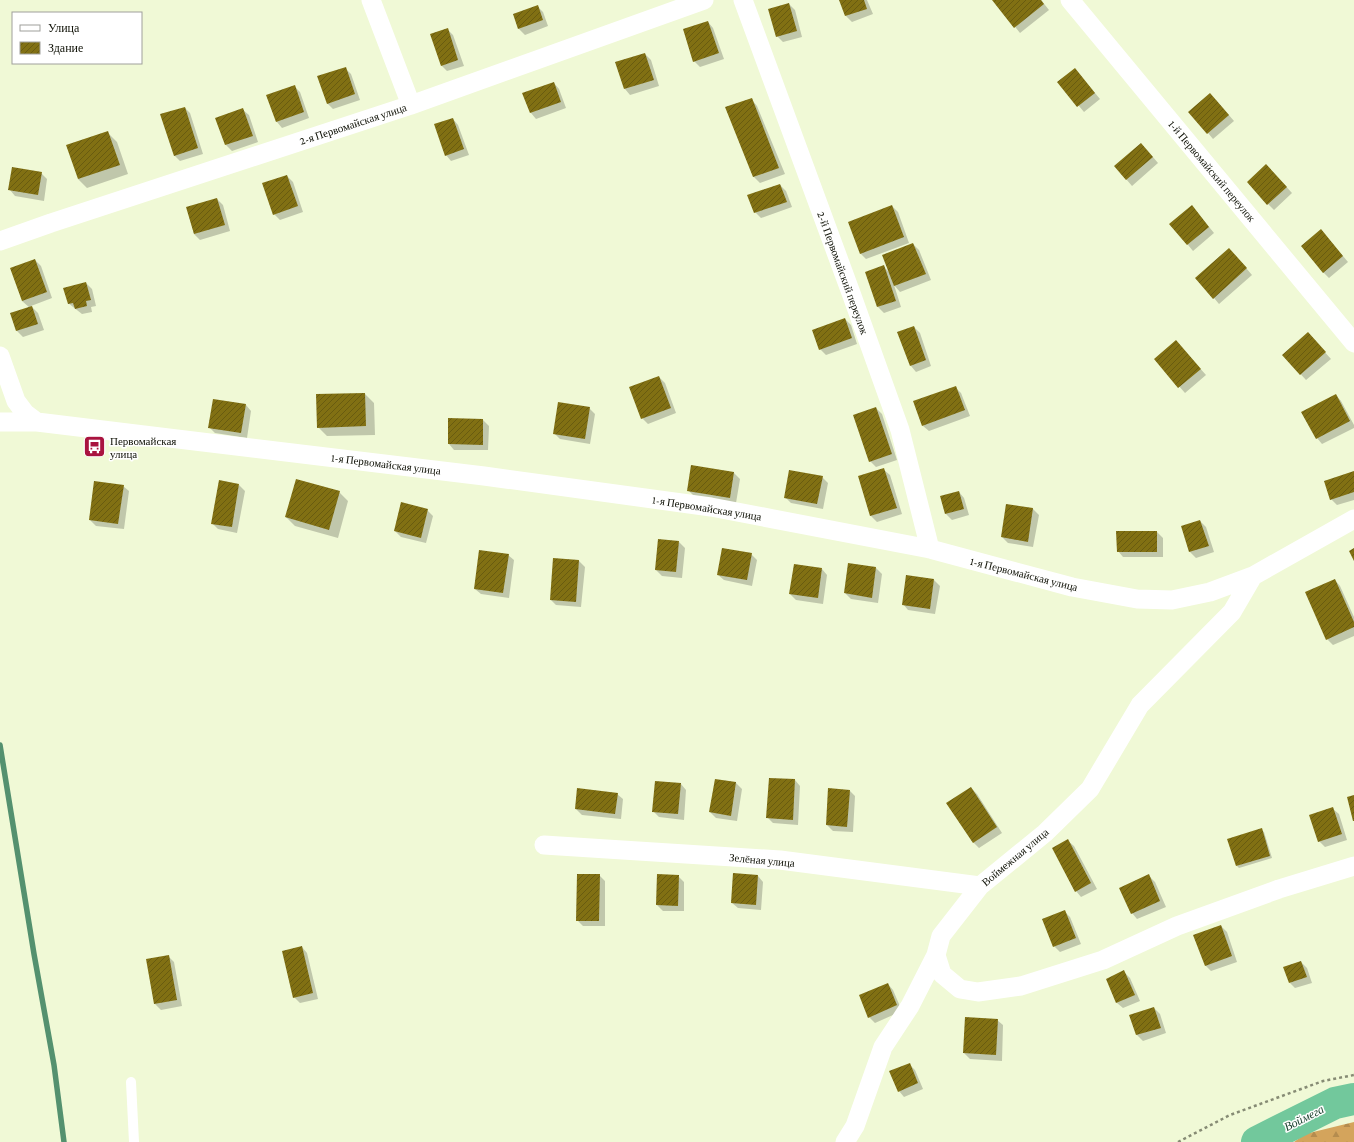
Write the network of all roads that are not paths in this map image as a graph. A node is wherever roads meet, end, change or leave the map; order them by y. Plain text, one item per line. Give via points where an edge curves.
1 (371, 0) edge
2 (704, 0) edge
3 (743, 0) edge
4 (1070, 0) edge
5 (411, 105) junction
6 (0, 242) edge
7 (1354, 342) edge
8 (0, 356) edge
9 (0, 422) edge
10 (37, 422) junction
11 (1354, 519) edge
12 (930, 549) junction
13 (1253, 576) junction
14 (544, 845) dead end
15 (1354, 866) edge
16 (980, 886) junction
17 (936, 955) junction
18 (131, 1082) dead end
19 (134, 1142) edge
20 (845, 1142) edge

1 - 5 street
2 - 5 street, 2-я Первомайская улица
3 - 12 street, 2-й Первомайский переулок via 900,430
4 - 7 street, 1-й Первомайский переулок
5 - 6 street, 2-я Первомайская улица
8 - 10 street via 16,401 25,413
9 - 10 street, 1-я Первомайская улица
10 - 12 street, 1-я Первомайская улица via 484,476 711,507
11 - 13 street, 1-я Первомайская улица
12 - 13 street, 1-я Первомайская улица via 1072,587 1137,599 1172,600 1210,592
13 - 16 street, Воймежная улица via 1232,612 1140,705 1090,789 1044,834
14 - 16 street, Зелёная улица via 780,860
15 - 17 street via 1191,920 1103,960 1022,986 978,992 960,989 942,974
16 - 17 street, Воймежная улица via 941,936
17 - 20 street, Воймежная улица via 910,1006 883,1047 854,1126
18 - 19 lane

